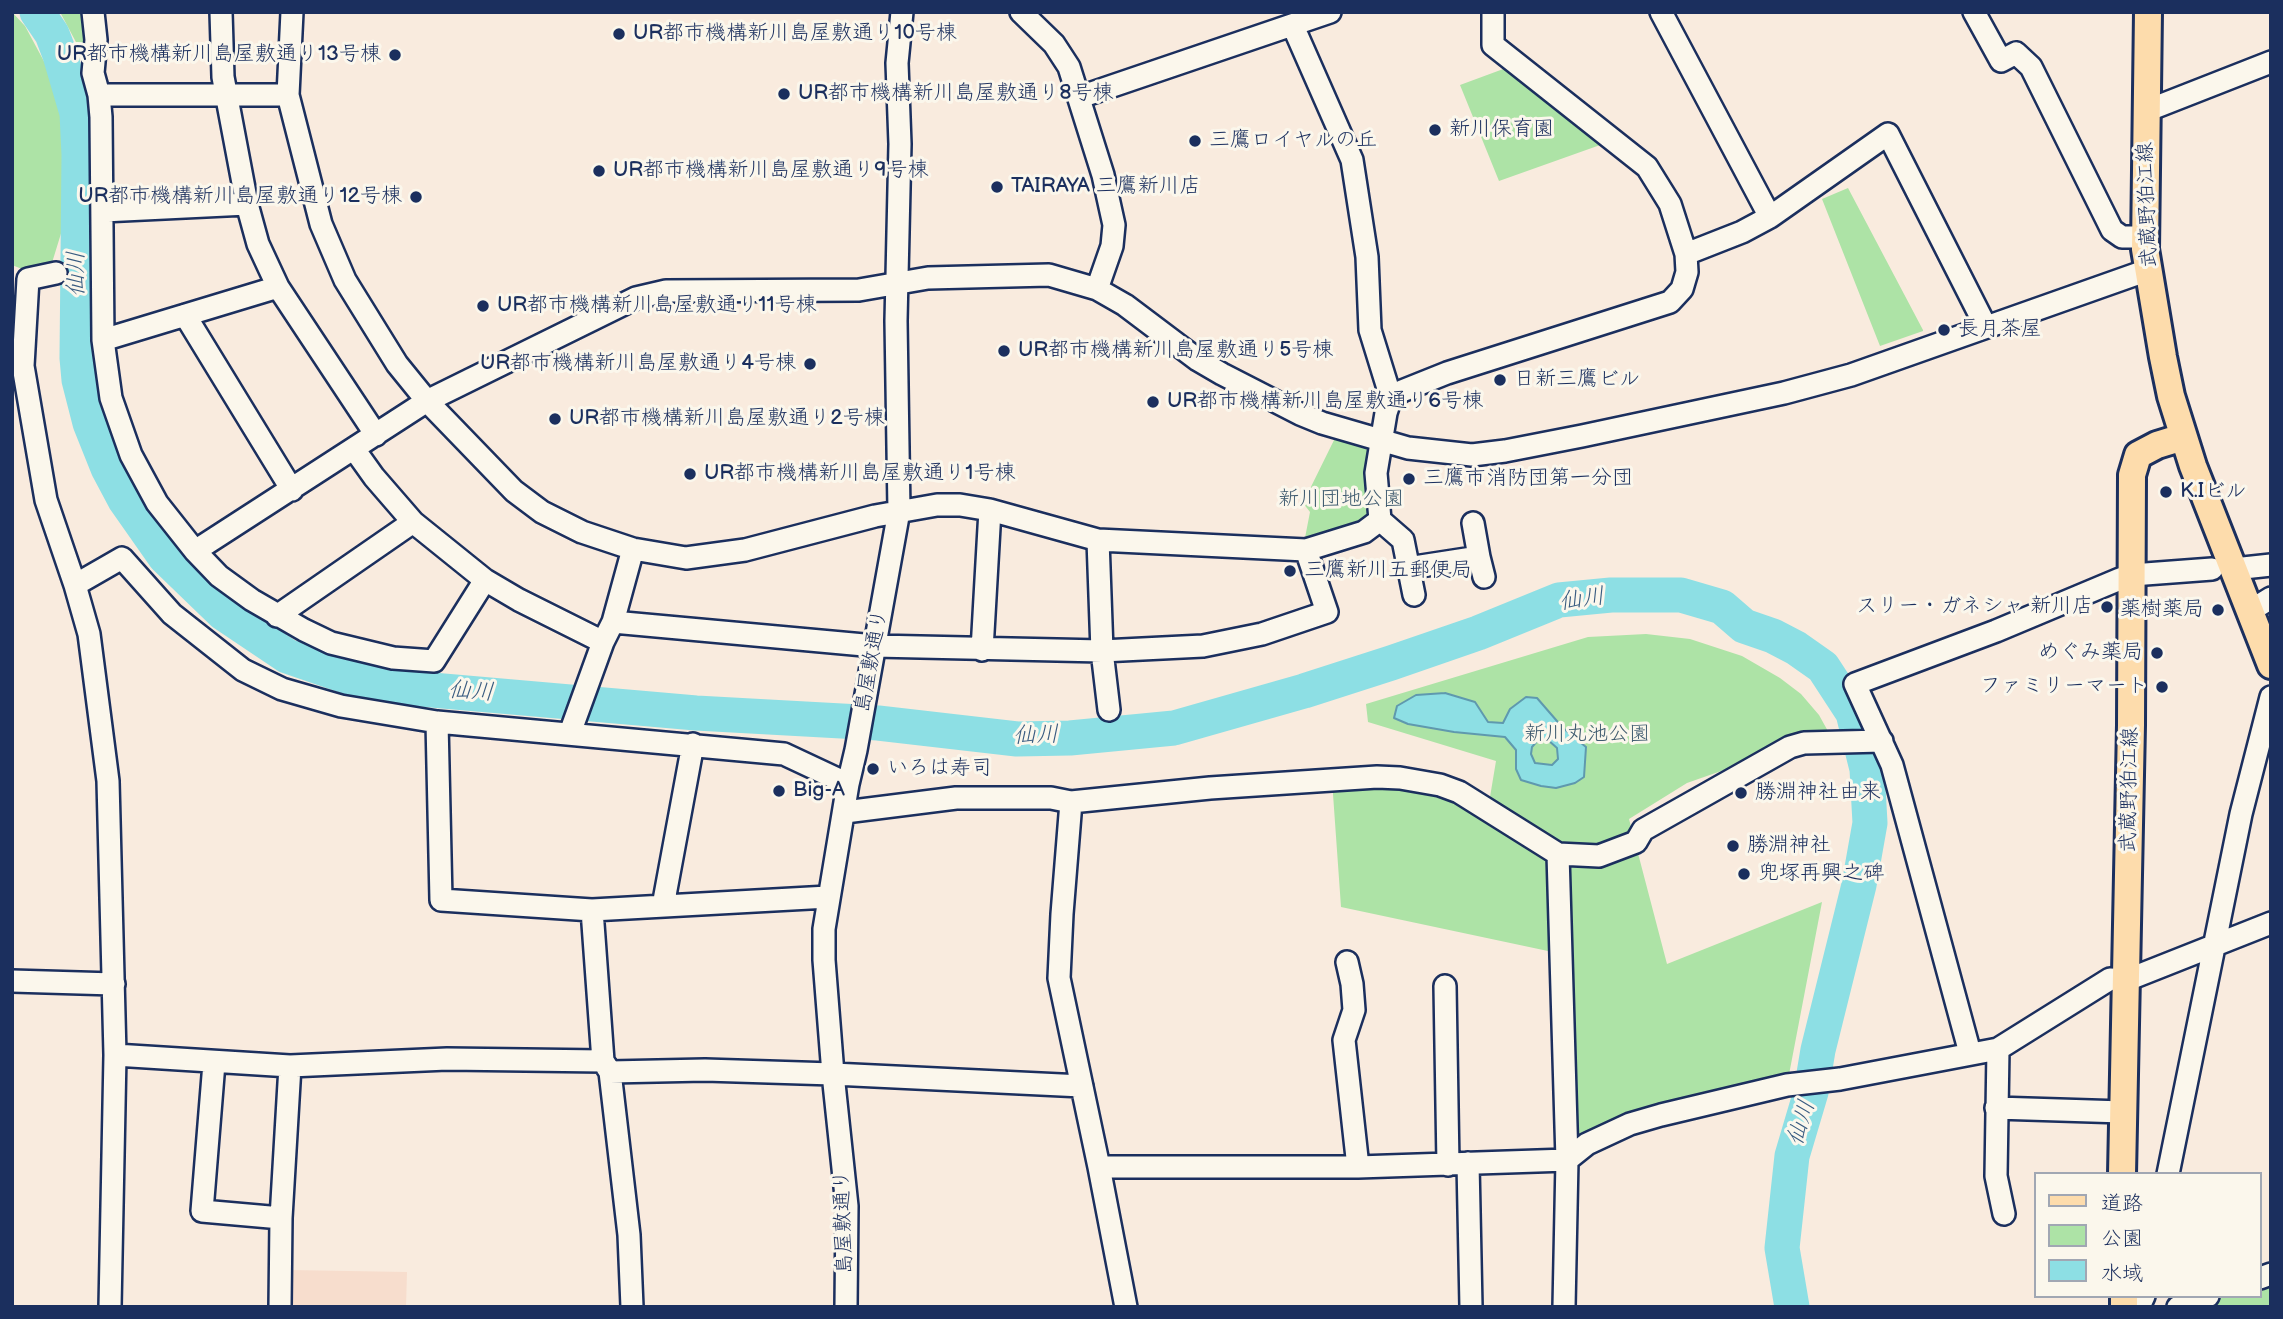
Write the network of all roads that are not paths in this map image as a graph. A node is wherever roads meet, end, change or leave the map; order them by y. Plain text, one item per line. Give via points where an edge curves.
1 (93, 12) edge
2 (221, 12) edge
3 (292, 12) edge
4 (902, 12) edge
5 (1021, 12) edge
6 (1330, 12) edge
7 (1493, 12) edge
8 (1661, 12) edge
9 (1974, 12) edge
10 (2148, 12) edge
11 (1280, 23) edge
12 (2271, 62) edge
13 (99, 95) junction
14 (226, 95) junction
15 (288, 95) junction
16 (1080, 97) junction
17 (2146, 111) junction
18 (247, 204) junction
19 (103, 211) junction
20 (1770, 217) junction
21 (2145, 237) junction
22 (1686, 254) junction
23 (2148, 270) junction
24 (56, 273) dead end
25 (897, 283) junction
26 (278, 287) junction
27 (1097, 289) junction
28 (185, 315) junction
29 (1986, 327) junction
30 (103, 340) junction
31 (1391, 398) junction
32 (428, 401) junction
33 (376, 435) junction
34 (2183, 437) junction
35 (1380, 440) junction
36 (354, 450) junction
37 (292, 490) junction
38 (990, 510) junction
39 (899, 511) junction
40 (1380, 520) junction
41 (413, 522) junction
42 (1473, 523) dead end
43 (1098, 540) junction
44 (633, 550) junction
45 (1306, 550) junction
46 (195, 551) junction
47 (2271, 565) edge
48 (1408, 568) junction
49 (2223, 569) junction
50 (2132, 575) junction
51 (485, 580) junction
52 (75, 584) junction
53 (1414, 595) dead end
54 (2260, 605) edge
55 (276, 616) junction
56 (613, 622) junction
57 (603, 642) junction
58 (874, 646) junction
59 (982, 650) junction
60 (1102, 651) junction
61 (2271, 665) edge
62 (2271, 697) edge
63 (1109, 710) dead end
64 (437, 722) junction
65 (572, 725) junction
66 (1882, 741) junction
67 (693, 744) junction
68 (848, 784) junction
69 (1071, 802) junction
70 (845, 812) junction
71 (1558, 854) junction
72 (828, 897) junction
73 (663, 905) junction
74 (592, 910) junction
75 (2271, 923) edge
76 (2213, 946) junction
77 (1347, 962) dead end
78 (2127, 980) junction
79 (12, 981) edge
80 (114, 984) junction
81 (1445, 986) dead end
82 (1998, 1049) junction
83 (1970, 1054) junction
84 (115, 1055) junction
85 (214, 1063) junction
86 (290, 1066) junction
87 (607, 1066) junction
88 (833, 1074) junction
89 (1082, 1086) junction
90 (1996, 1108) junction
91 (2123, 1112) junction
92 (1567, 1160) junction
93 (1458, 1164) junction
94 (1100, 1167) junction
95 (1358, 1167) junction
96 (2122, 1172) edge
97 (2168, 1172) edge
98 (2004, 1214) dead end
99 (281, 1218) junction
100 (2203, 1298) edge
101 (110, 1307) edge
102 (280, 1307) edge
103 (632, 1307) edge
104 (846, 1307) edge
105 (1126, 1307) edge
106 (1471, 1307) edge
107 (1563, 1307) edge
108 (2178, 1307) edge

1 - 13 street via 93,73
2 - 14 street
3 - 15 street
4 - 25 street, 島屋敷通り via 897,63
5 - 16 street via 1054,44
6 - 11 street
7 - 22 street via 1493,45 1647,167 1671,204
8 - 20 street
9 - 21 street via 2001,61 2016,53 2031,67 2112,230 2122,237
10 - 17 main road, 武蔵野狛江線
11 - 16 street
11 - 31 street via 1352,160 1367,257 1370,330
12 - 17 street
13 - 14 street
13 - 19 street
14 - 15 street
14 - 18 street
15 - 32 street via 332,252 372,328
16 - 27 street via 1114,225
17 - 21 main road, 武蔵野狛江線
18 - 19 street
18 - 26 street via 258,244
19 - 30 street
20 - 22 street
20 - 29 street via 1888,134
21 - 23 main road, 武蔵野狛江線
22 - 31 street via 1682,289 1670,302 1447,373
23 - 29 street
23 - 34 main road, 武蔵野狛江線
24 - 52 street via 29,279 23,366 46,500
25 - 27 street via 1049,275
25 - 32 street via 859,290 666,291 636,298
25 - 39 street, 島屋敷通り
26 - 28 street
26 - 33 street
27 - 35 street via 1246,388 1322,423
28 - 30 street
28 - 37 street
29 - 35 street via 1852,375 1784,393 1505,451 1452,454
30 - 46 street via 111,398 131,455 157,503
31 - 35 street
32 - 33 street
32 - 44 street via 514,491 542,512
33 - 36 street
34 - 49 main road, 武蔵野狛江線
34 - 50 main road, 武蔵野狛江線 via 2137,455 2132,475
35 - 40 street via 1376,473
36 - 37 street
36 - 41 street
37 - 46 street
38 - 39 street via 937,505
38 - 43 street
38 - 59 street
39 - 44 street via 714,556 686,558
39 - 58 street, 島屋敷通り
40 - 45 street via 1364,532
40 - 48 street via 1403,540
41 - 51 street
41 - 55 street
42 - 48 street via 1481,567
43 - 45 street
43 - 60 street
44 - 56 street
45 - 60 street via 1327,612 1262,634 1203,646
46 - 55 street via 219,576
47 - 49 street
48 - 53 street
49 - 50 street
49 - 54 main road, 武蔵野狛江線
50 - 66 street via 1855,684
50 - 78 main road, 武蔵野狛江線
51 - 55 street via 435,661 393,658 331,643
51 - 57 street
52 - 64 street via 122,558 172,614 243,670 282,690 329,703
52 - 80 street via 89,634 108,781
54 - 61 main road, 武蔵野狛江線
56 - 57 street
56 - 58 street
57 - 65 street
58 - 59 street
58 - 68 street, 島屋敷通り
59 - 60 street
60 - 63 street
62 - 76 street
64 - 65 street
64 - 74 street via 441,900
65 - 67 street
66 - 71 street via 1790,747 1643,830 1636,842 1599,856
66 - 83 street
67 - 68 street via 783,754
67 - 73 street
68 - 70 street, 島屋敷通り
69 - 70 street via 956,798
69 - 71 street via 1210,788 1400,778 1459,792
69 - 89 street via 1059,978
70 - 72 street, 島屋敷通り
71 - 92 street
72 - 73 street
72 - 88 street, 島屋敷通り via 824,960
73 - 74 street
74 - 87 street
75 - 76 street
76 - 78 street
76 - 97 street
77 - 95 street via 1354,1010 1344,1040
78 - 82 street via 2110,979
78 - 91 main road, 武蔵野狛江線
79 - 80 street
80 - 84 street
81 - 93 street
82 - 83 street
82 - 90 street
83 - 92 street via 1787,1085 1630,1124 1587,1144
84 - 85 street
84 - 101 street
85 - 86 street
85 - 99 street via 202,1211
86 - 87 street via 447,1059
86 - 99 street
87 - 88 street
87 - 103 street via 629,1234
88 - 89 street
88 - 104 street, 島屋敷通り via 847,1206
89 - 94 street
90 - 91 street
90 - 98 street via 1996,1176
91 - 96 main road, 武蔵野狛江線
92 - 93 street
92 - 107 street
93 - 95 street
93 - 106 street
94 - 95 street
94 - 105 street
99 - 102 street
100 - 108 street

